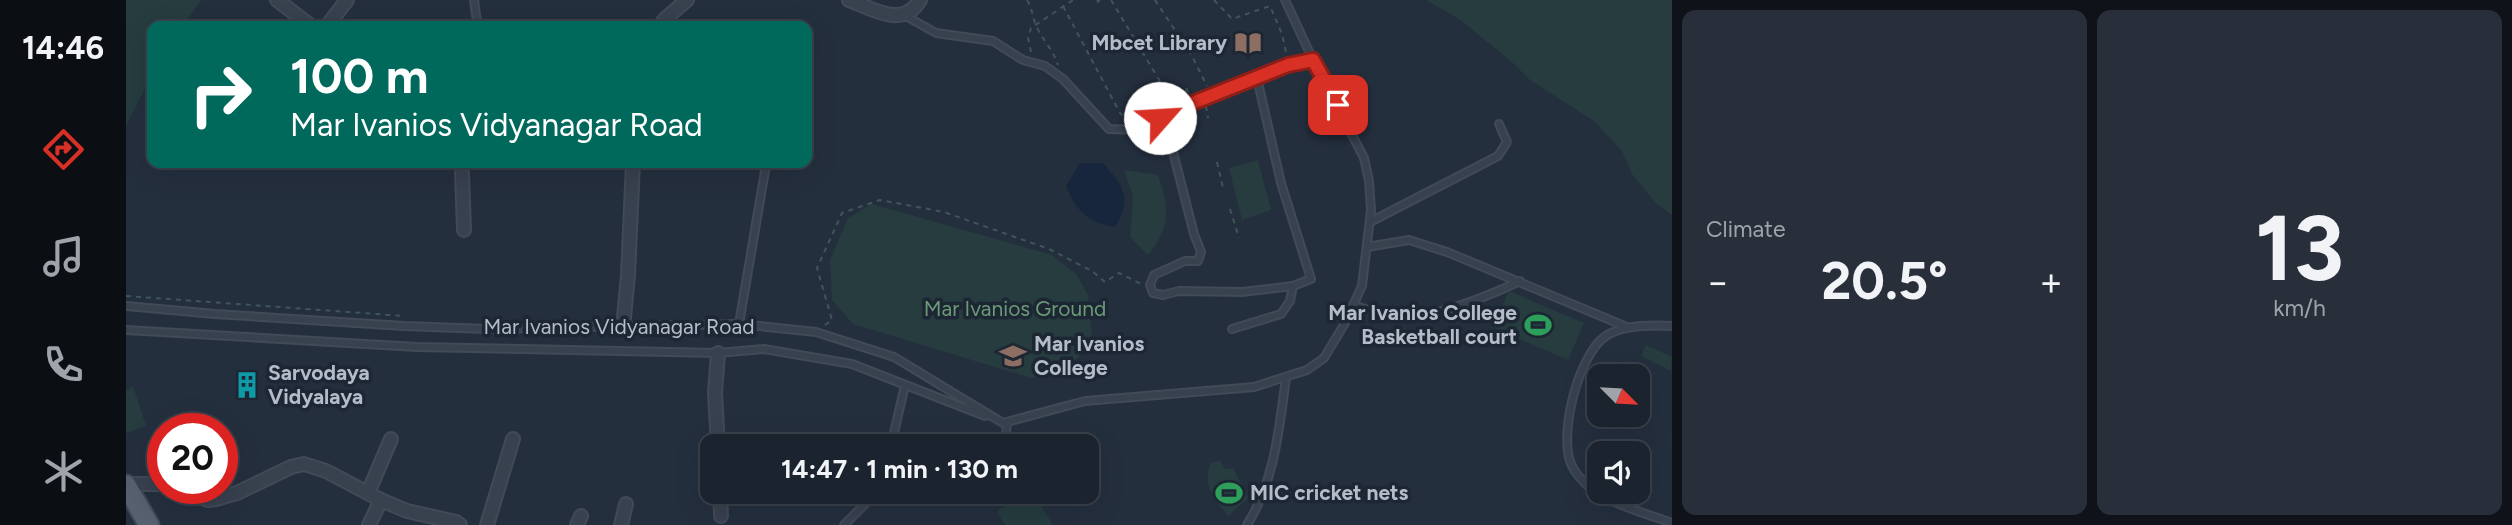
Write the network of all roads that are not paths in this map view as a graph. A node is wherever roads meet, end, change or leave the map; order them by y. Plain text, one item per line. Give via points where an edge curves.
1 (277, 0) edge
2 (347, 0) edge
3 (474, 0) edge
4 (687, 0) edge
5 (849, 0) edge
6 (920, 0) edge
7 (1285, 0) edge
8 (904, 15) junction
9 (304, 21) edge
10 (331, 21) edge
11 (477, 21) edge
12 (664, 21) edge
13 (1313, 60) junction
14 (1258, 78) junction
15 (1499, 124) dead end
16 (1138, 130) junction
17 (632, 168) edge
18 (765, 168) edge
19 (462, 173) dead end
20 (1370, 222) junction
21 (464, 230) dead end
22 (1367, 247) junction
23 (1520, 281) junction
24 (1293, 286) junction
25 (1353, 305) junction
26 (126, 306) edge
27 (739, 324) junction
28 (1672, 326) edge
29 (623, 328) junction
30 (1629, 328) junction
31 (1232, 329) dead end
32 (126, 330) edge
33 (719, 353) junction
34 (1286, 377) junction
35 (905, 385) junction
36 (1005, 422) junction
37 (717, 434) edge
38 (894, 434) edge
39 (1005, 434) edge
40 (391, 439) dead end
41 (513, 439) dead end
42 (126, 484) edge
43 (147, 484) edge
44 (238, 493) edge
45 (368, 493) junction
46 (381, 500) junction
47 (626, 504) dead end
48 (720, 504) edge
49 (865, 504) edge
50 (126, 511) edge
51 (721, 516) dead end
52 (1672, 523) edge
53 (457, 524) edge
54 (136, 525) edge
55 (149, 525) edge
56 (369, 525) edge
57 (487, 525) edge
58 (621, 525) edge
59 (844, 525) edge
60 (1247, 525) edge

1 - 9 street
2 - 10 street
3 - 11 lane
4 - 12 street
5 - 8 street via 887,16
6 - 8 street
7 - 13 lane
8 - 16 lane via 936,33 993,41 1023,60 1045,66 1109,129
13 - 14 lane
13 - 20 lane via 1364,158
14 - 16 lane via 1191,103
14 - 24 lane via 1281,183 1311,279
15 - 20 lane via 1507,142 1498,156
16 - 24 lane via 1173,152 1201,252 1198,261 1185,261 1154,275 1153,293
17 - 29 street
18 - 27 lane
19 - 21 street
20 - 22 lane
22 - 23 lane via 1409,240
22 - 25 lane via 1362,286
23 - 25 lane via 1486,297 1422,315 1395,317
23 - 30 lane
24 - 31 lane via 1281,314
25 - 34 lane via 1324,358
26 - 29 lane, Mar Ivanios Vidyanagar Road via 404,326
27 - 29 lane, Mar Ivanios Vidyanagar Road
27 - 36 lane, Mar Ivanios Vidyanagar Road via 816,332 894,357
28 - 30 lane
30 - 52 lane via 1608,334 1587,356 1570,417 1571,465 1587,485 1611,500
32 - 33 lane, Mar Ivanios Vidyanagar Road via 417,348
33 - 35 lane, Mar Ivanios Vidyanagar Road via 764,349 814,356 852,364
33 - 37 street
34 - 36 lane via 1254,387 1085,401
34 - 60 lane via 1275,460
35 - 36 lane, Mar Ivanios Vidyanagar Road
35 - 38 lane
36 - 39 lane
40 - 45 street
41 - 57 street
42 - 43 street
42 - 55 main road
44 - 45 street via 304,464
45 - 46 street
46 - 53 street
46 - 56 street
47 - 58 street
48 - 51 street
49 - 59 lane
50 - 54 main road

